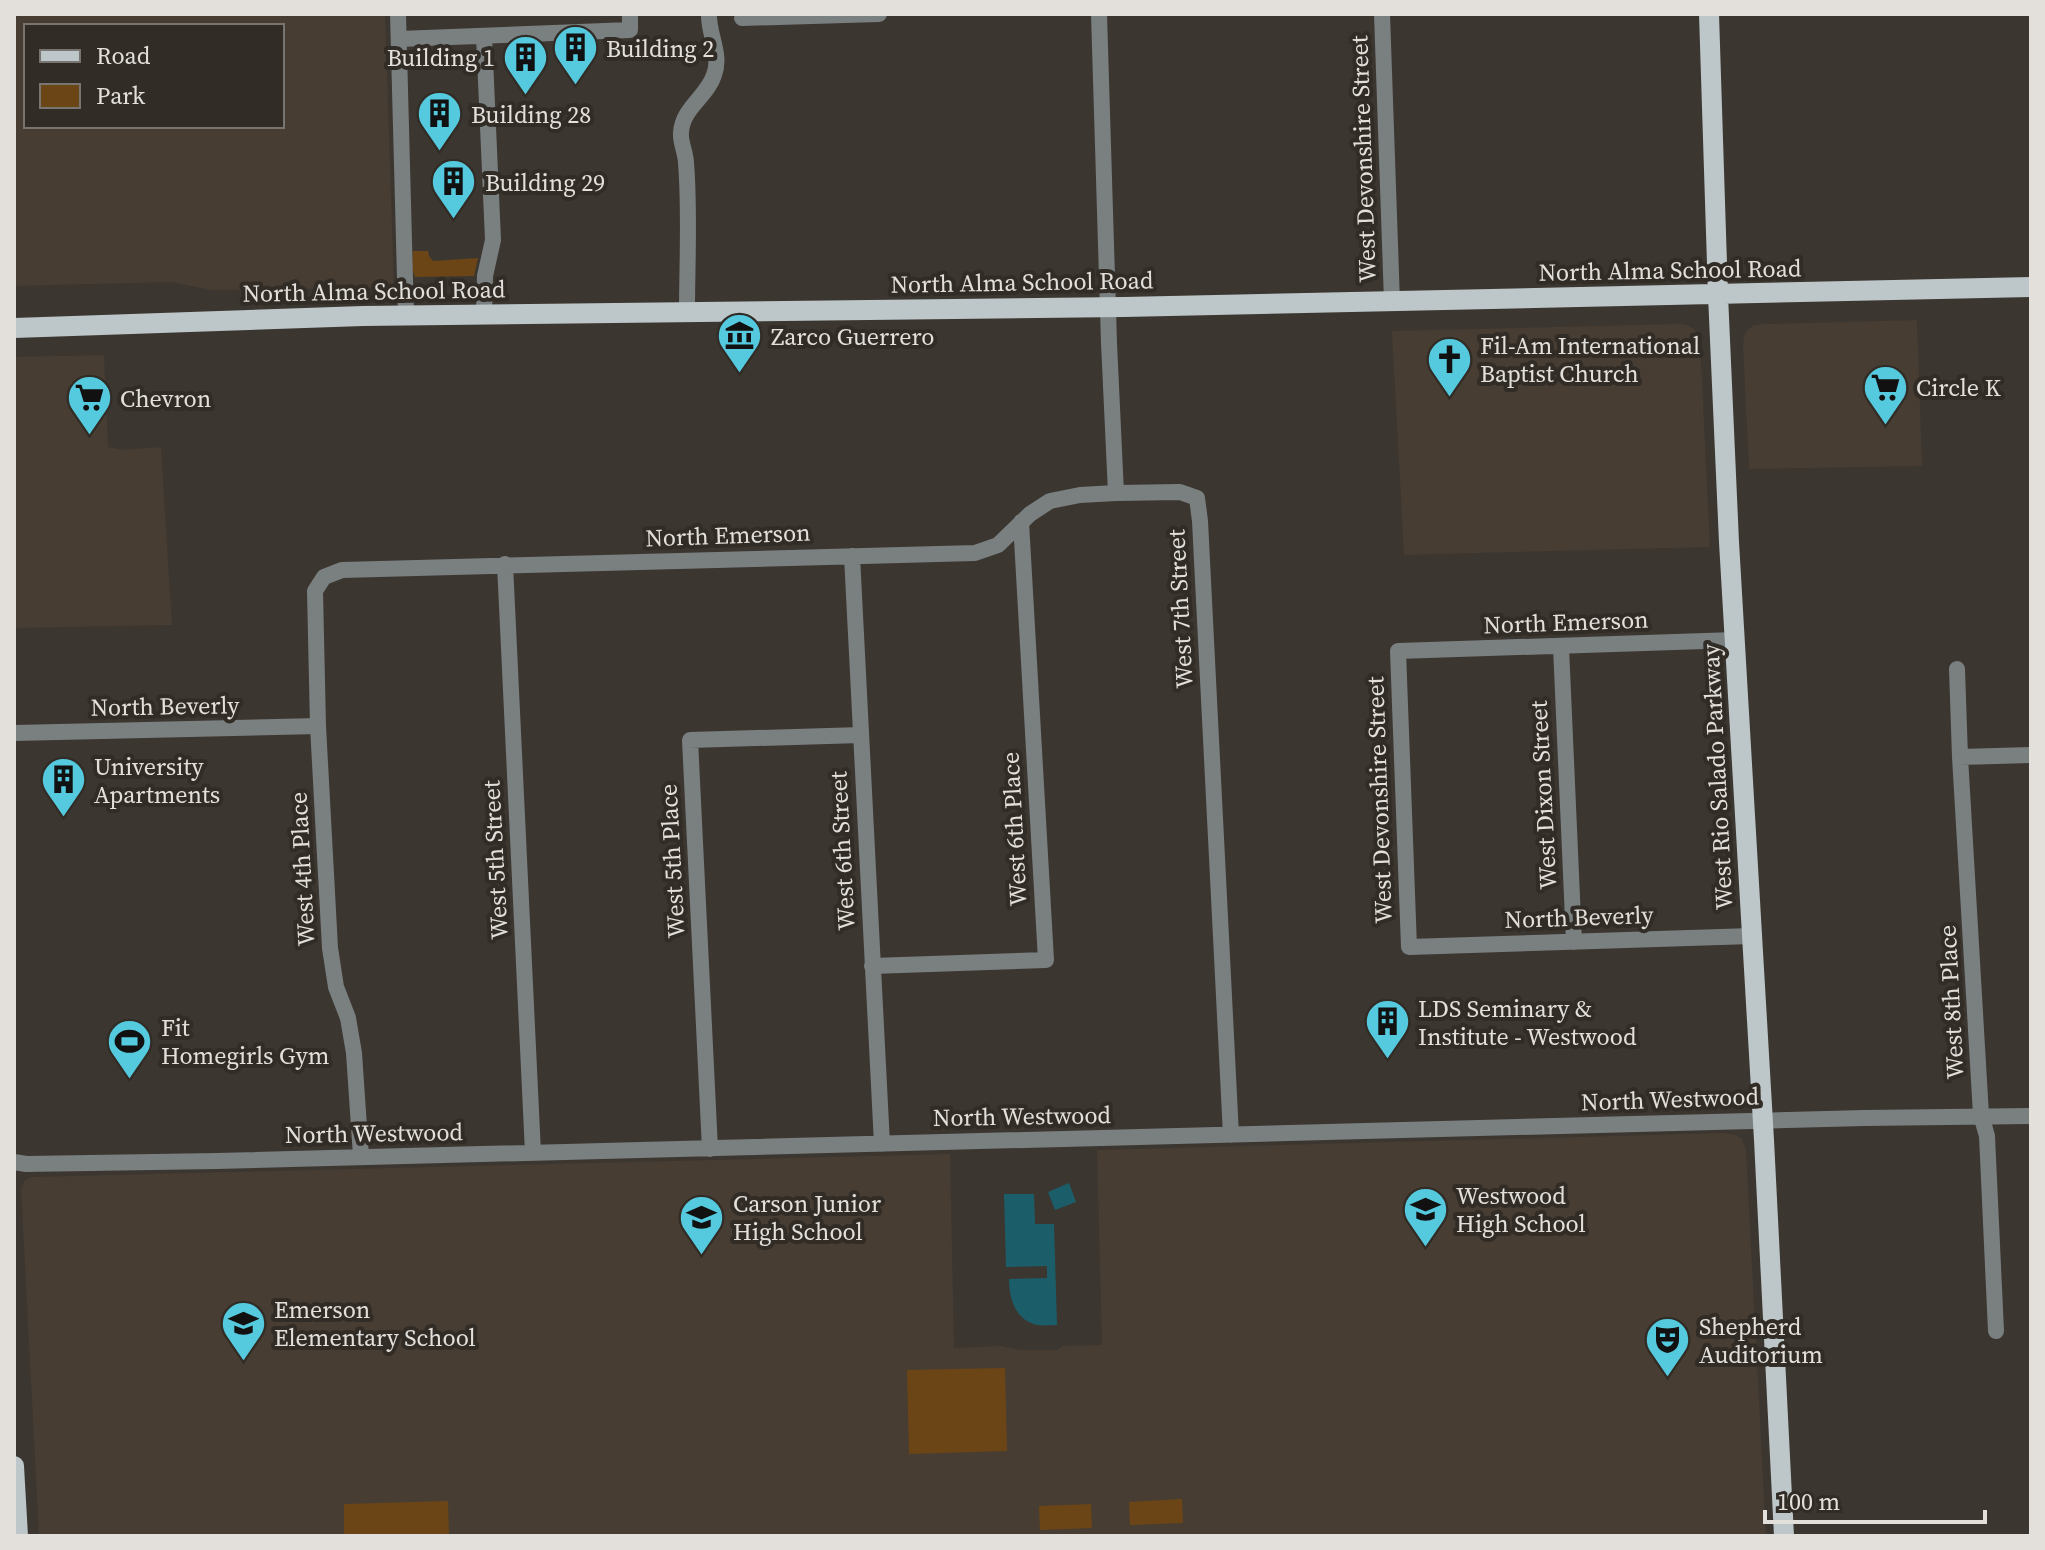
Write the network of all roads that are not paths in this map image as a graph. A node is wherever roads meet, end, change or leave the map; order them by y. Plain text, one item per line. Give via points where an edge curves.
1 (398, 14) edge
2 (709, 14) edge
3 (879, 14) edge
4 (1099, 14) edge
5 (1382, 14) edge
6 (1709, 14) edge
7 (742, 18) dead end
8 (630, 22) edge
9 (484, 36) junction
10 (399, 39) junction
11 (2031, 287) edge
12 (1718, 295) junction
13 (1392, 302) junction
14 (1109, 307) junction
15 (687, 312) junction
16 (484, 314) junction
17 (406, 316) junction
18 (14, 328) edge
19 (1116, 493) junction
20 (1021, 522) junction
21 (852, 556) junction
22 (505, 564) junction
23 (324, 577) joint
24 (1735, 640) junction
25 (1561, 647) junction
26 (1398, 651) joint
27 (1957, 669) dead end
28 (318, 726) junction
29 (14, 733) edge
30 (861, 735) junction
31 (2031, 755) edge
32 (1960, 757) junction
33 (1752, 936) junction
34 (1574, 942) junction
35 (1409, 947) joint
36 (872, 966) junction
37 (1981, 1115) junction
38 (2031, 1116) edge
39 (1762, 1121) junction
40 (1231, 1135) junction
41 (882, 1144) junction
42 (710, 1149) junction
43 (533, 1153) junction
44 (361, 1156) junction
45 (14, 1162) edge
46 (1996, 1331) dead end
47 (14, 1466) edge
48 (18, 1536) edge
49 (1784, 1536) edge

1 - 10 street
2 - 15 street via 716,72 708,90 685,115 680,133 686,161
3 - 7 street
4 - 14 street
5 - 13 street, West Devonshire Street
6 - 12 main road, West Rio Salado Parkway
8 - 9 street
9 - 10 street
9 - 16 street via 493,240
10 - 17 street
11 - 12 main road, North Alma School Road
12 - 13 main road, North Alma School Road
12 - 24 main road, West Rio Salado Parkway
13 - 14 main road, North Alma School Road
14 - 15 main road, North Alma School Road
14 - 19 street
15 - 16 main road, North Alma School Road
16 - 17 main road, North Alma School Road
17 - 18 main road, North Alma School Road
19 - 20 street, North Emerson via 1050,501
19 - 40 street, West 7th Street via 1180,492 1197,498
20 - 21 street, North Emerson via 998,545 975,553
20 - 36 street, West 6th Place via 1046,960
21 - 22 street, North Emerson
21 - 30 street, West 6th Street
22 - 23 street, North Emerson via 342,570
22 - 43 street, West 5th Street
23 - 28 street, West 4th Place via 315,591
24 - 25 street, North Emerson
24 - 33 main road, West Rio Salado Parkway
25 - 26 street, North Emerson
25 - 34 street, West Dixon Street
26 - 35 street, West Devonshire Street
27 - 32 street, West 8th Place
28 - 29 street, North Beverly
28 - 44 street, West 4th Place via 330,948 354,1053
30 - 36 street, West 6th Street
30 - 42 street, West 5th Place via 690,740
31 - 32 street
32 - 37 street, West 8th Place
33 - 34 street, North Beverly
33 - 39 main road, West Rio Salado Parkway
34 - 35 street, North Beverly
36 - 41 street, West 6th Street
37 - 38 street, North Westwood
37 - 39 street, North Westwood
37 - 46 street, West 8th Place via 1987,1136
39 - 40 street, North Westwood
39 - 49 main road, West Rio Salado Parkway
40 - 41 street, North Westwood
41 - 42 street, North Westwood
42 - 43 street, North Westwood
43 - 44 street, North Westwood
44 - 45 street, North Westwood
47 - 48 main road

